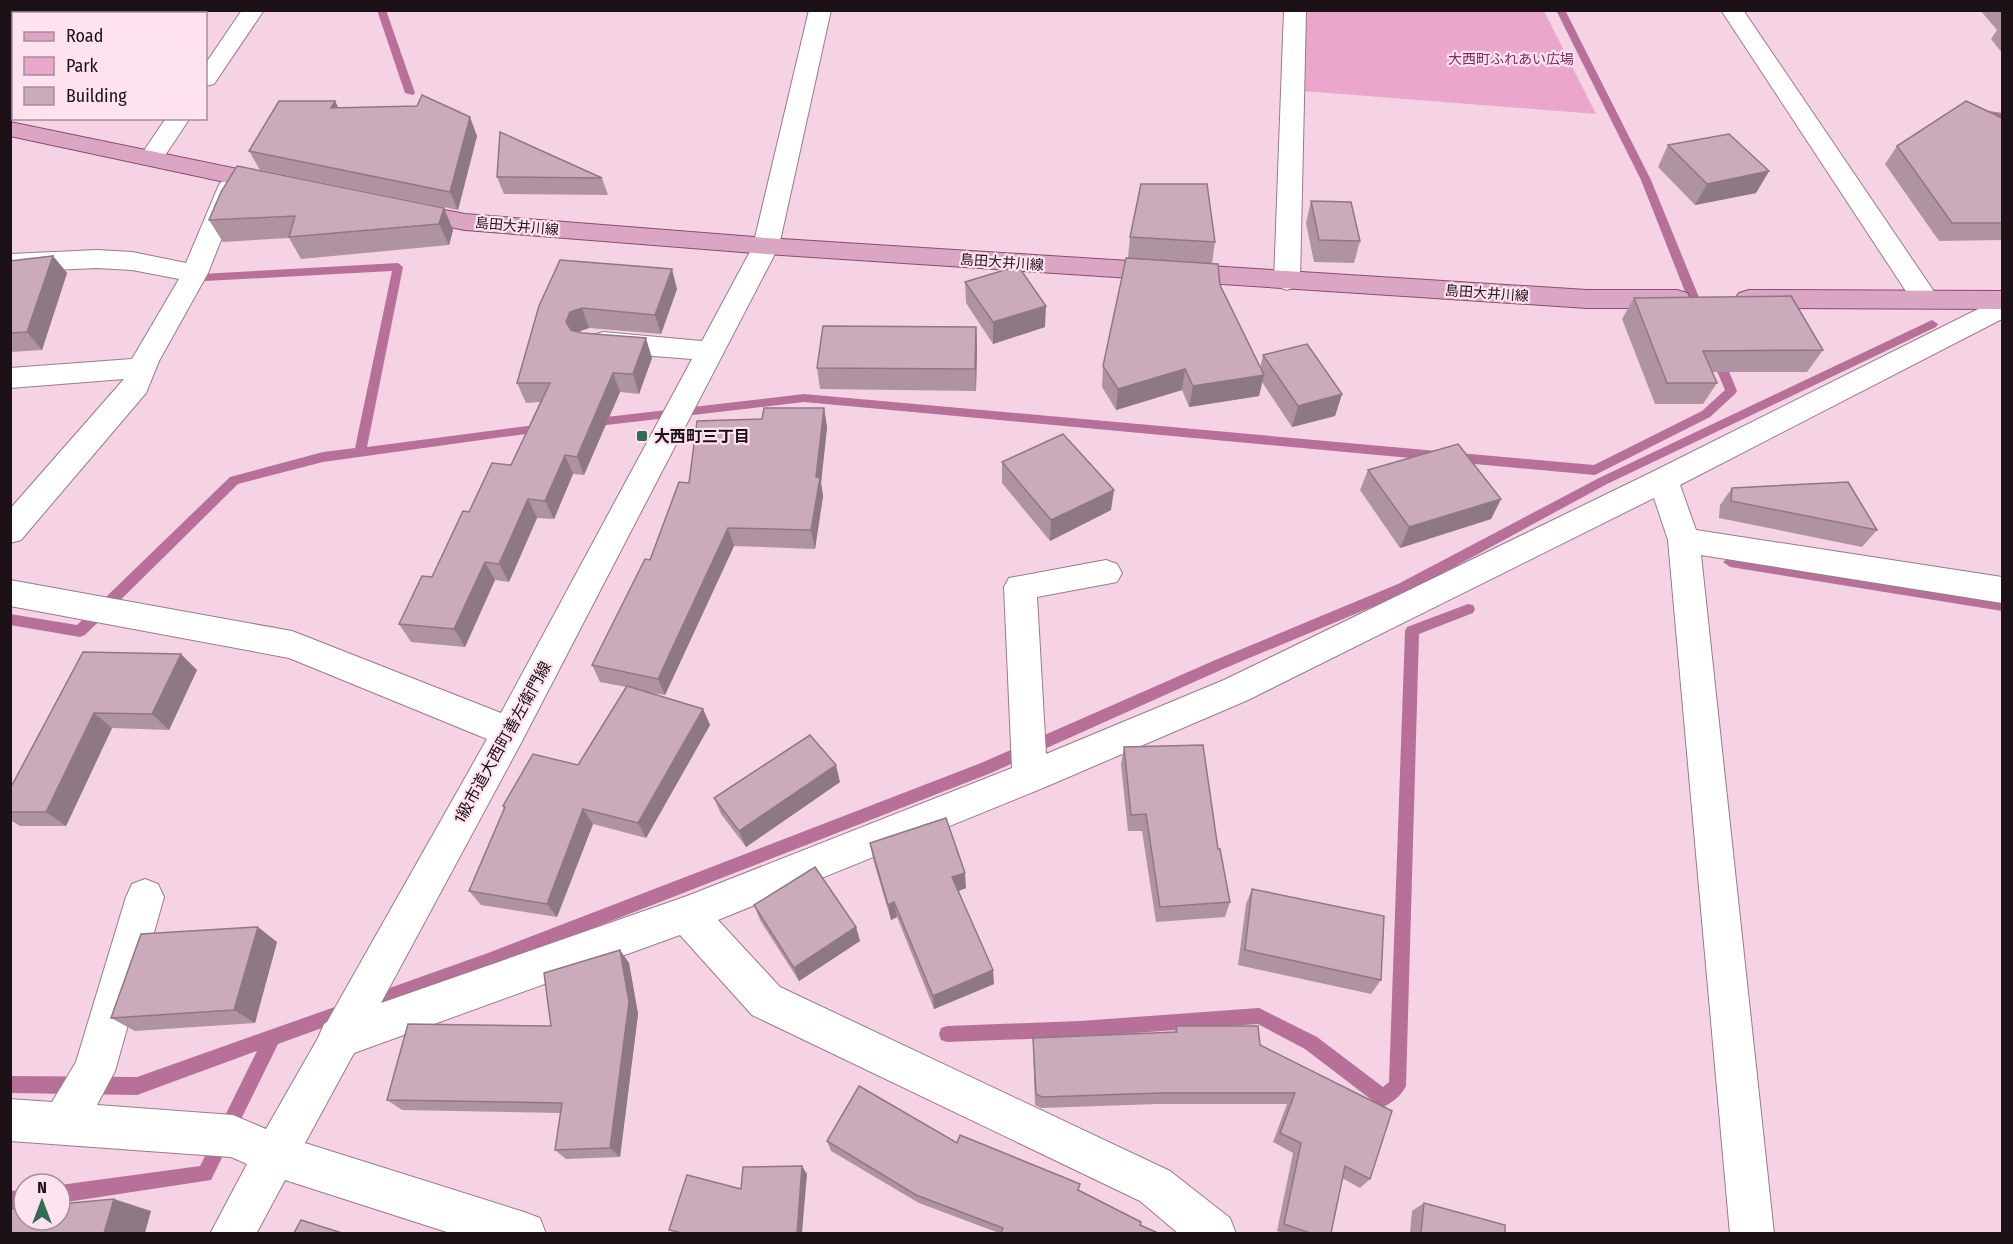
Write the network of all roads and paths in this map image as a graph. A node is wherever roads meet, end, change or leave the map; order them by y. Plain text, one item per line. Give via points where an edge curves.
1 (253, 10) edge
2 (820, 10) edge
3 (1295, 10) edge
4 (1732, 10) edge
5 (207, 78) edge
6 (177, 120) edge
7 (10, 129) edge
8 (151, 158) junction
9 (234, 176) junction
10 (303, 190) edge
11 (384, 206) edge
12 (766, 246) junction
13 (10, 263) edge
14 (195, 273) junction
15 (1287, 281) junction
16 (1925, 300) junction
17 (2002, 300) edge
18 (2002, 308) edge
19 (589, 340) edge
20 (711, 351) junction
21 (143, 368) junction
22 (10, 378) edge
23 (1663, 480) junction
24 (10, 531) edge
25 (1684, 540) junction
26 (1106, 573) dead end
27 (2002, 590) edge
28 (10, 593) edge
29 (509, 732) junction
30 (1030, 777) junction
31 (145, 897) dead end
32 (687, 914) junction
33 (338, 1038) junction
34 (10, 1120) edge
35 (63, 1124) junction
36 (274, 1155) junction
37 (232, 1233) edge
38 (524, 1233) edge
39 (1214, 1233) edge
40 (1752, 1233) edge

1 - 5 street
2 - 12 street, 1級市道大西町善左衛門線
3 - 15 street
4 - 16 street
6 - 8 street
7 - 8 main road
8 - 9 main road
9 - 10 main road
9 - 14 street
11 - 12 main road, 島田大井川線 via 465,222
12 - 15 main road, 島田大井川線
12 - 20 street, 1級市道大西町善左衛門線
13 - 14 street via 97,259
14 - 21 street
15 - 16 main road, 島田大井川線 via 1587,300
16 - 17 main road, 島田大井川線
18 - 23 street
19 - 20 street
20 - 29 street, 1級市道大西町善左衛門線
21 - 22 street
21 - 24 street via 136,386
23 - 25 street
23 - 30 street via 1236,690
25 - 27 street
25 - 40 street
26 - 30 street via 1020,587
28 - 29 street via 292,645
29 - 33 street, 1級市道大西町善左衛門線
30 - 32 street
31 - 35 street via 94,1071
32 - 33 street
32 - 39 street via 766,1001 1155,1186
33 - 36 street, 1級市道大西町善左衛門線
34 - 35 street
35 - 36 street via 233,1136
36 - 37 street, 1級市道大西町善左衛門線
36 - 38 street

